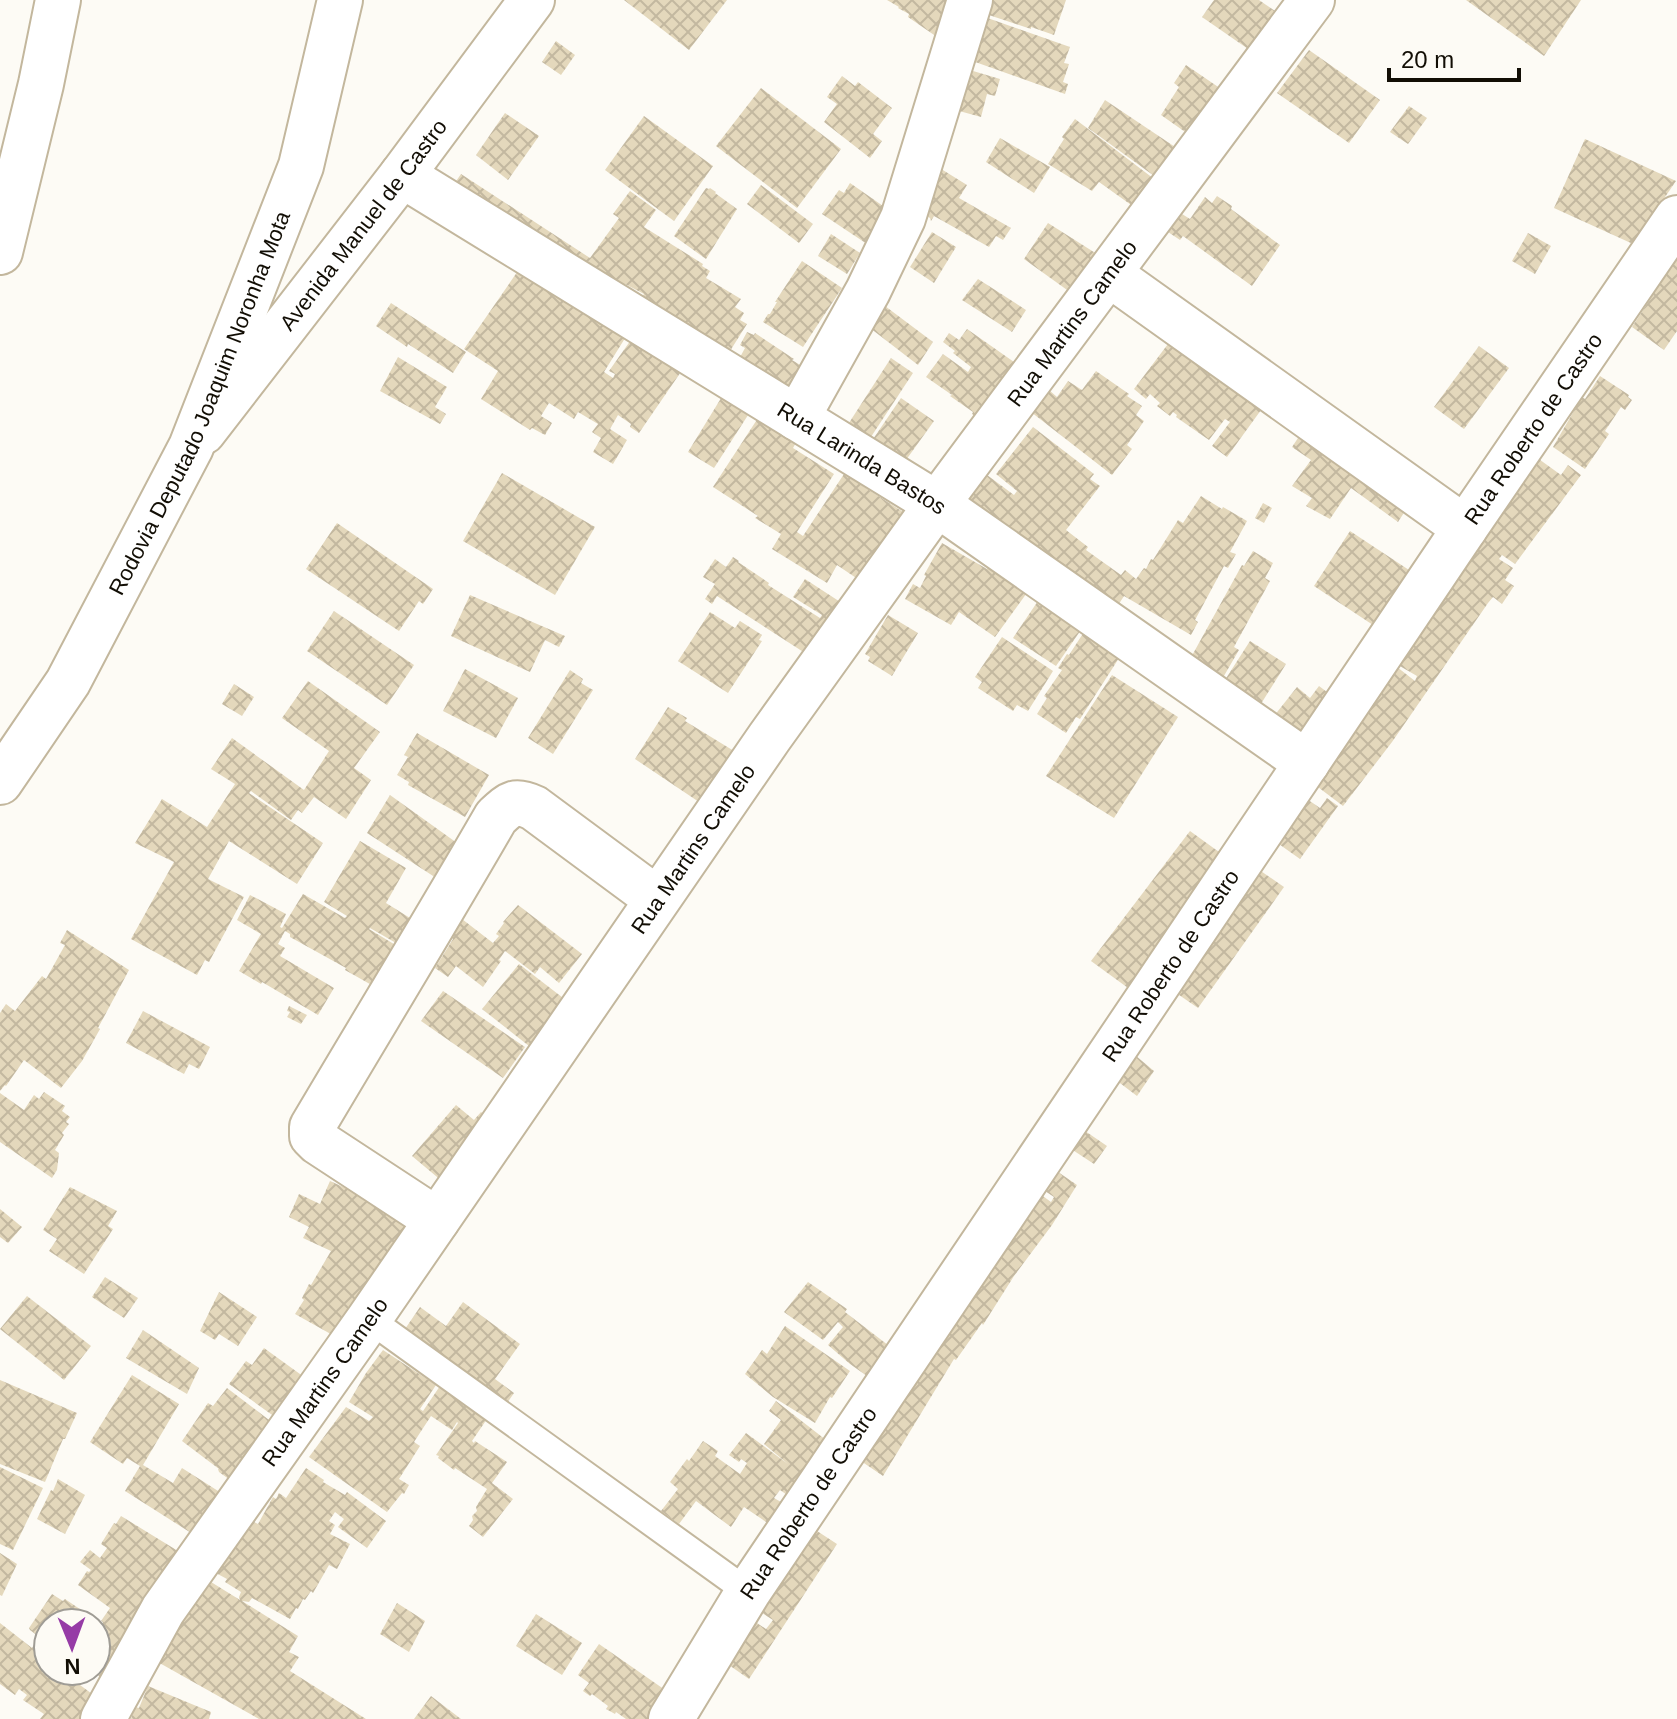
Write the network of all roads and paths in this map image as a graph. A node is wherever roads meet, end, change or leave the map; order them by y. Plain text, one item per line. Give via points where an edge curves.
1 (58, 0) edge
2 (340, 0) edge
3 (532, 0) edge
4 (970, 0) edge
5 (1312, 0) edge
6 (402, 175) junction
7 (1677, 218) edge
8 (0, 252) edge
9 (1109, 274) junction
10 (797, 418) junction
11 (191, 447) junction
12 (937, 504) junction
13 (1465, 528) junction
14 (1307, 763) junction
15 (0, 782) edge
16 (657, 899) junction
17 (437, 1220) junction
18 (369, 1319) junction
19 (748, 1592) junction
20 (103, 1719) edge
21 (671, 1719) edge

1 - 8 main road
2 - 11 main road, Rodovia Deputado Joaquim Noronha Mota via 301,166
3 - 6 main road, Avenida Manuel de Castro
4 - 10 main road via 903,218
5 - 9 main road, Rua Martins Camelo
6 - 10 main road, Rua Larinda Bastos
6 - 11 main road, Avenida Manuel de Castro
7 - 13 main road, Rua Roberto de Castro
9 - 12 main road, Rua Martins Camelo
9 - 13 main road
10 - 12 main road, Rua Larinda Bastos
11 - 15 main road, Rodovia Deputado Joaquim Noronha Mota via 68,682
12 - 14 main road, Rua Larinda Bastos
12 - 16 main road, Rua Martins Camelo
13 - 14 main road, Rua Roberto de Castro
14 - 19 main road, Rua Roberto de Castro
16 - 17 main road, Rua Martins Camelo
16 - 17 main road via 534,808 521,802 496,817 312,1127 318,1142
17 - 18 main road, Rua Martins Camelo
18 - 19 lane
18 - 20 main road, Rua Martins Camelo via 163,1610
19 - 21 main road, Rua Roberto de Castro

